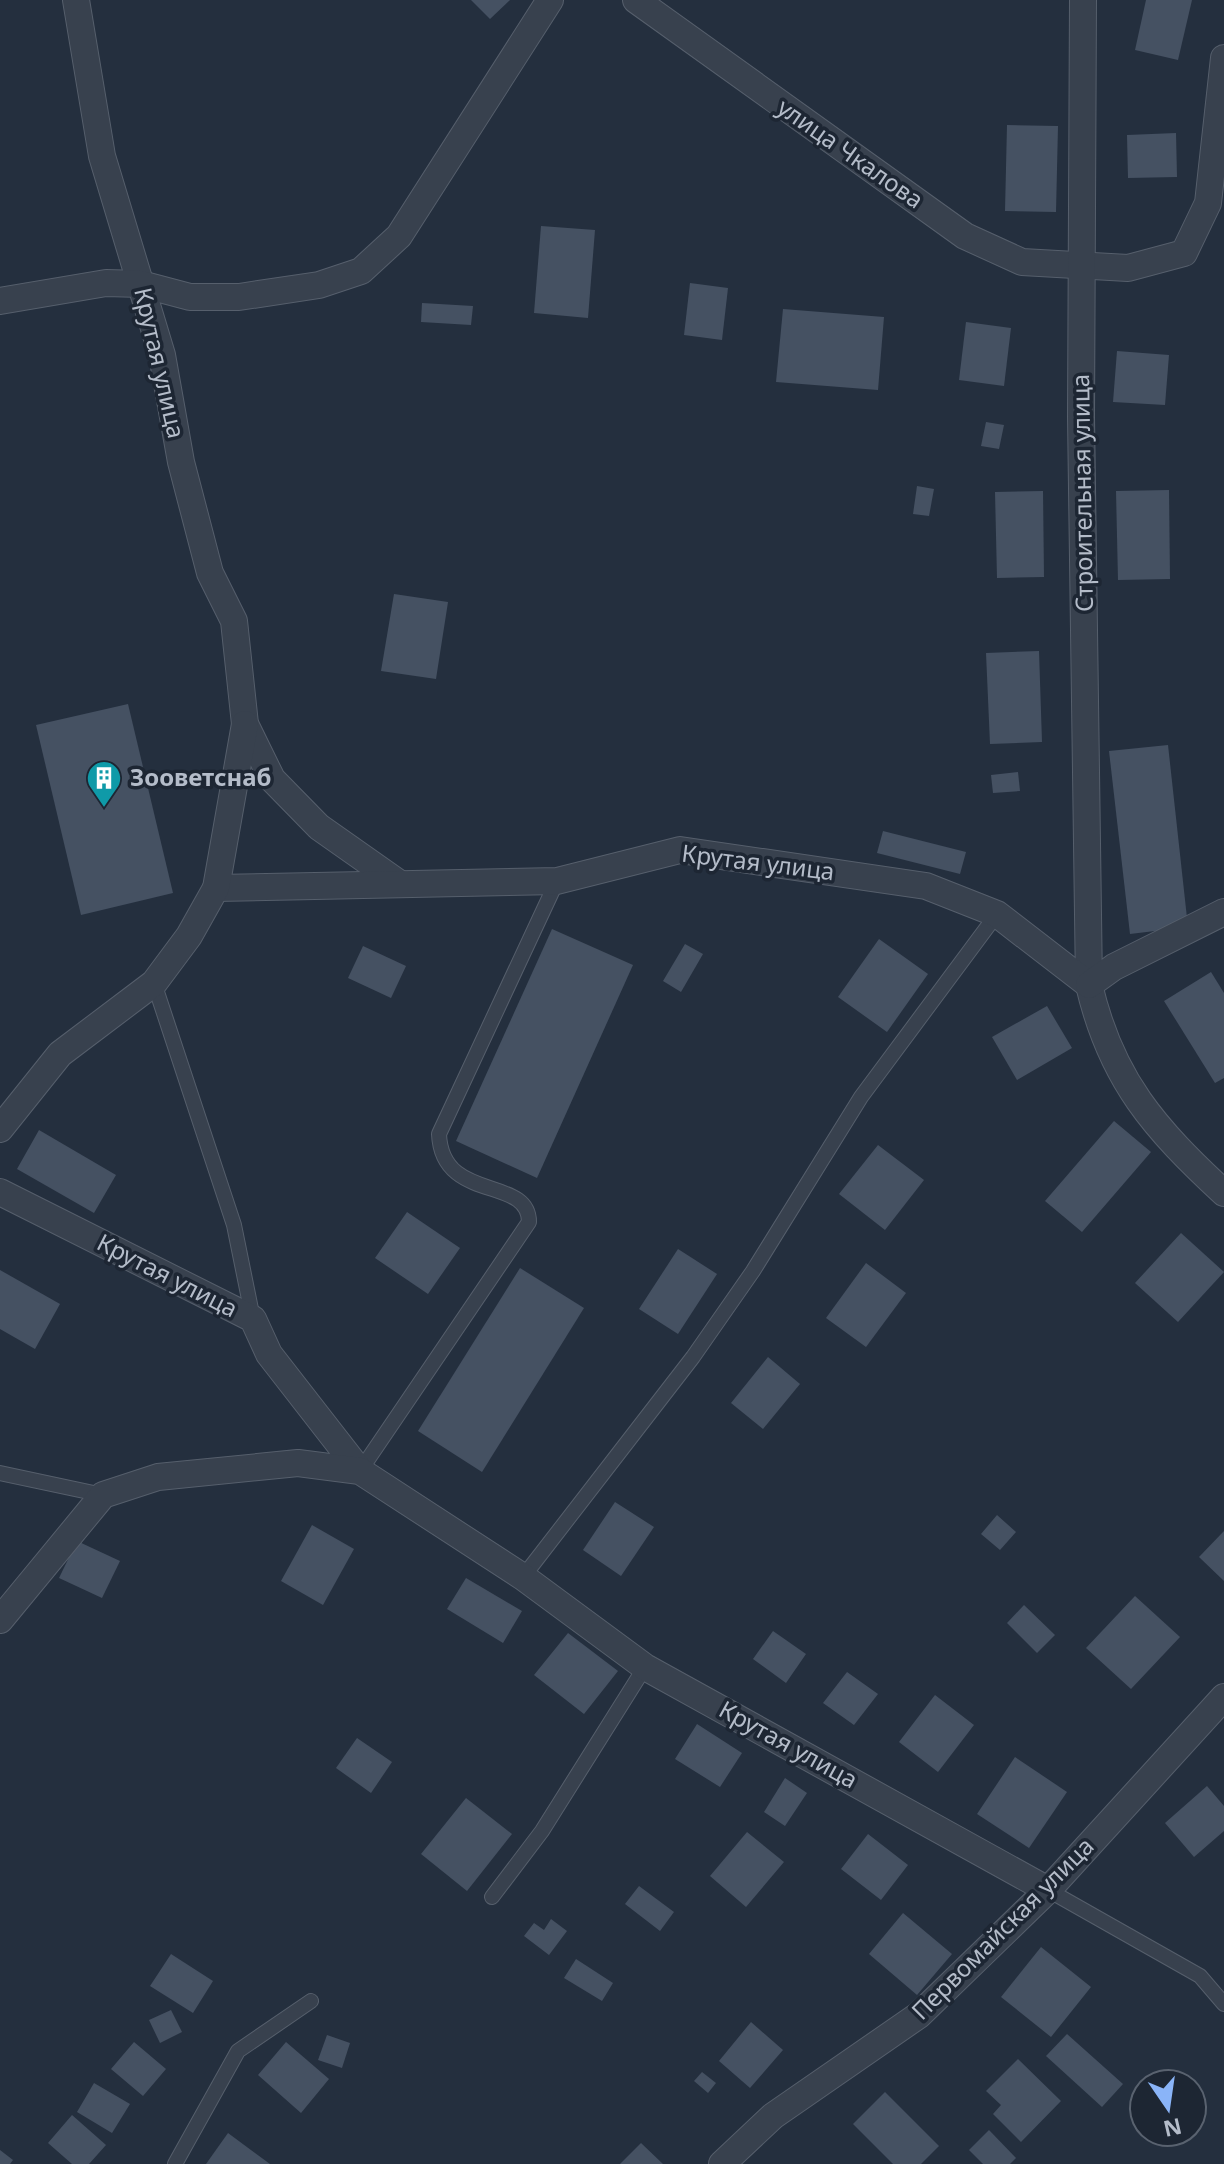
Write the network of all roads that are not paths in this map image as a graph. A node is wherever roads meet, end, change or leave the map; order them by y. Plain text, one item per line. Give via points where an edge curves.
1 (76, 0) edge
2 (550, 0) edge
3 (636, 0) edge
4 (1083, 0) edge
5 (1224, 58) edge
6 (1081, 263) junction
7 (141, 284) junction
8 (0, 301) edge
9 (245, 724) junction
10 (557, 881) junction
11 (400, 884) junction
12 (216, 888) junction
13 (1224, 912) edge
14 (997, 914) junction
15 (154, 983) junction
16 (1089, 985) junction
17 (0, 1129) edge
18 (0, 1192) edge
19 (1224, 1193) edge
20 (253, 1319) junction
21 (360, 1471) junction
22 (0, 1473) edge
23 (103, 1495) junction
24 (523, 1577) junction
25 (0, 1620) edge
26 (645, 1667) junction
27 (1224, 1697) edge
28 (1048, 1890) junction
29 (492, 1897) dead end
30 (311, 2001) dead end
31 (1224, 2004) edge
32 (175, 2164) edge
33 (722, 2164) edge

1 - 7 street, Крутая улица via 102,156
2 - 7 street via 399,236 361,271 319,285 239,297 190,297
3 - 6 street, улица Чкалова via 965,236 1022,262
4 - 6 street, Строительная улица
5 - 6 street, улица Чкалова via 1208,203 1184,253 1128,268
6 - 16 street, Строительная улица
7 - 8 street via 106,283
7 - 9 street, Крутая улица via 210,573 234,621
9 - 11 street, Крутая улица via 272,779 319,827
9 - 12 street, Крутая улица
10 - 11 street, Крутая улица
10 - 14 street, Крутая улица via 680,850 926,886
10 - 21 lane via 439,1134 440,1155 453,1173 521,1201 529,1222
11 - 12 street, Крутая улица
12 - 15 street, Крутая улица
13 - 16 street
14 - 16 street, Крутая улица
14 - 24 lane via 861,1097 693,1357
15 - 17 street, Крутая улица via 60,1054
15 - 20 lane via 234,1225
16 - 19 street, Строительная улица via 1097,1019 1131,1092 1158,1129
18 - 20 street, Крутая улица
20 - 21 street, Крутая улица via 269,1354
21 - 23 street, Крутая улица via 298,1463 158,1477
21 - 24 street, Крутая улица
22 - 23 lane
23 - 25 street
24 - 26 street, Крутая улица
26 - 28 street, Крутая улица
26 - 29 lane via 542,1831
27 - 28 street, Первомайская улица
28 - 31 lane, Крутая улица via 1200,1976
28 - 33 street, Первомайская улица via 919,2015 773,2116
30 - 32 lane via 238,2051

